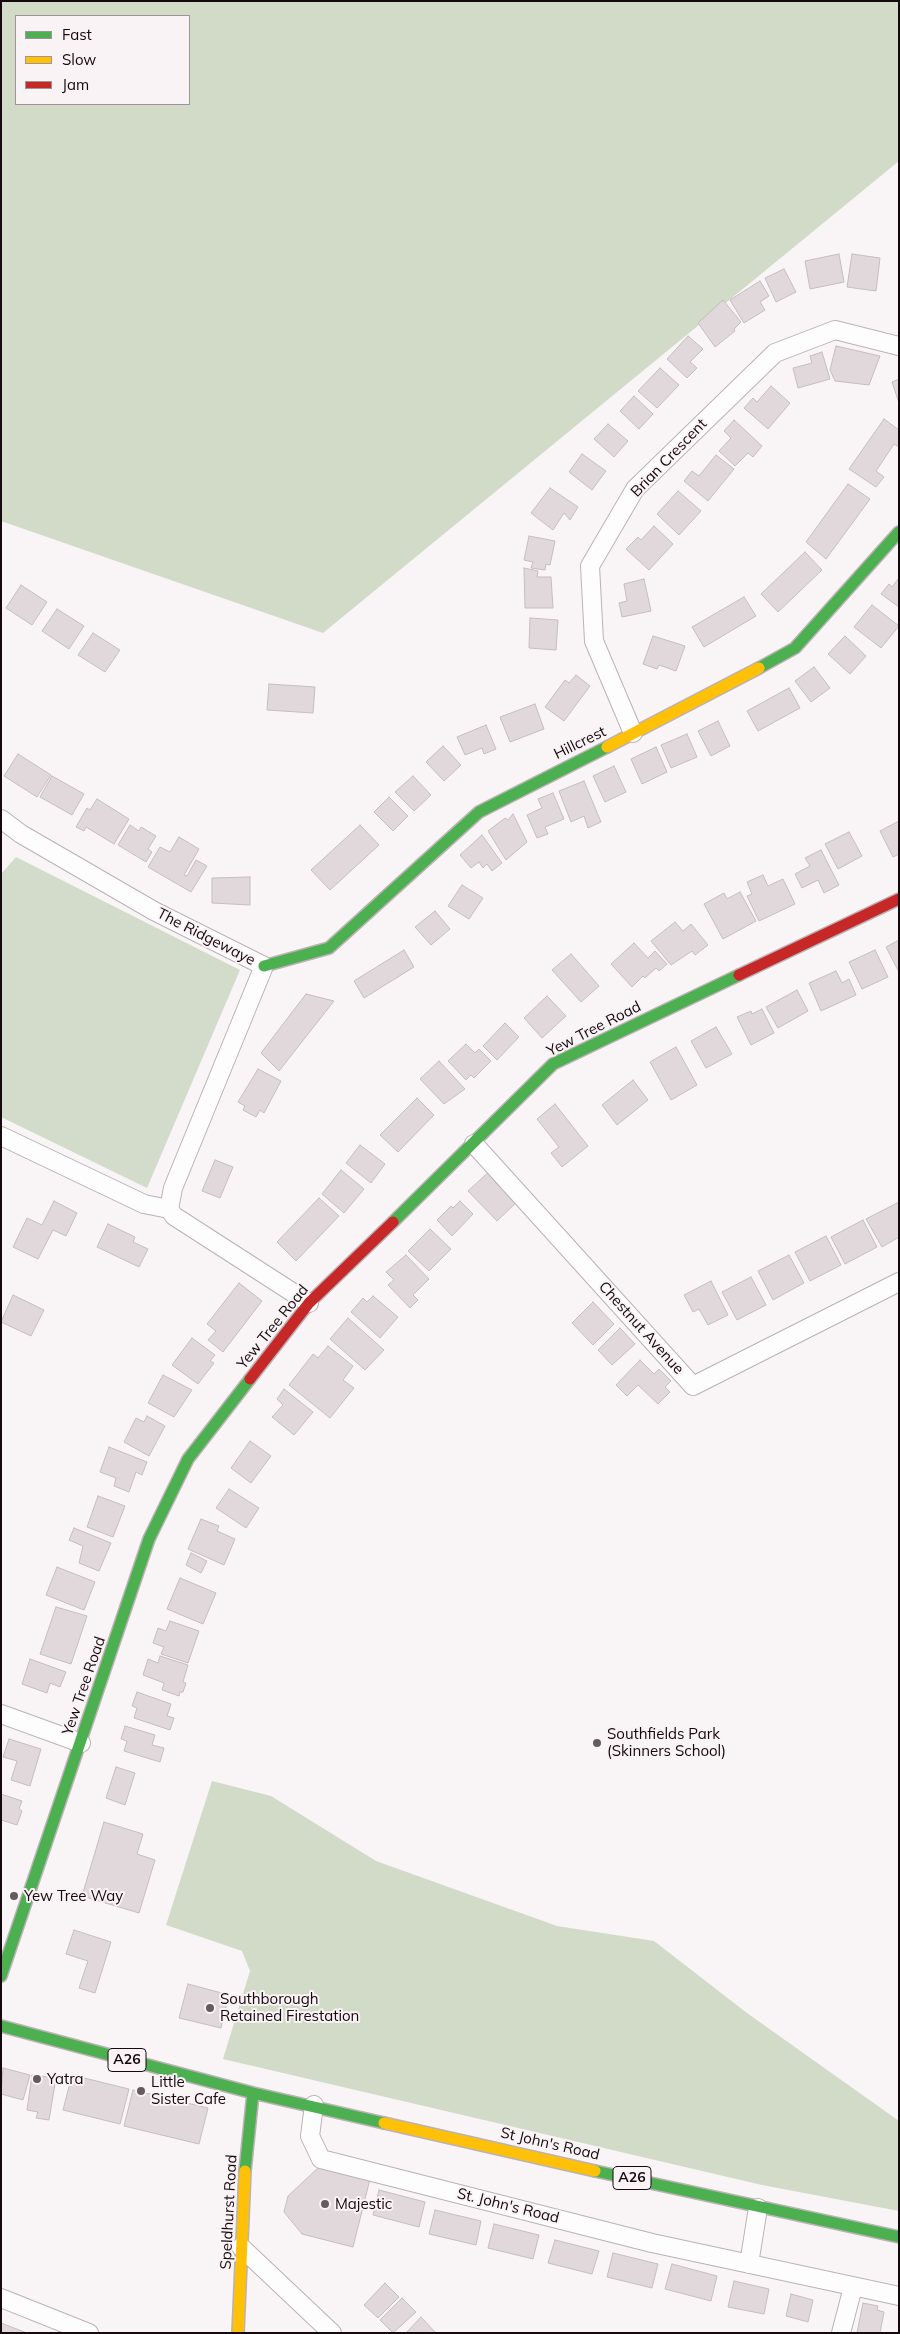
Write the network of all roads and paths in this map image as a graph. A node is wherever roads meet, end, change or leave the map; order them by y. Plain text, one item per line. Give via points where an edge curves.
1 (899, 346) edge
2 (899, 532) edge
3 (632, 733) junction
4 (1, 819) edge
5 (899, 899) edge
6 (264, 966) junction
7 (1, 1136) edge
8 (474, 1144) junction
9 (170, 1209) junction
10 (899, 1282) edge
11 (309, 1303) junction
12 (1, 1714) edge
13 (81, 1743) junction
14 (1, 1976) edge
15 (1, 2026) edge
16 (253, 2093) junction
17 (314, 2105) junction
18 (758, 2208) junction
19 (899, 2236) edge
20 (241, 2247) junction
21 (749, 2264) junction
22 (853, 2287) junction
23 (899, 2296) edge
24 (1, 2298) edge
25 (89, 2333) edge
26 (238, 2333) edge
27 (332, 2333) edge
28 (842, 2333) edge

1 - 3 street, Brian Crescent via 835,330 775,353 635,489 590,566 594,641
2 - 3 main road, Hillcrest via 795,648
3 - 6 main road, Hillcrest via 479,812 329,948
4 - 6 street, The Ridgewaye via 21,834 154,911
5 - 8 main road, Yew Tree Road via 553,1064
6 - 9 street, The Ridgewaye via 174,1188
7 - 9 street via 144,1204
8 - 10 street, Chestnut Avenue via 693,1386
8 - 11 main road, Yew Tree Road
9 - 11 street via 174,1216
11 - 13 main road, Yew Tree Road via 188,1459 149,1539
12 - 13 street
13 - 14 main road, Yew Tree Road
15 - 16 main road, A26
16 - 17 main road, St John's Road / A26
16 - 20 main road, Speldhurst Road via 244,2174
17 - 18 main road, St John's Road / A26
17 - 21 street, St. John's Road via 310,2136 321,2159 652,2243
18 - 19 main road, St John's Road / A26
18 - 21 street
20 - 26 main road, Speldhurst Road
20 - 27 street
21 - 22 street, St. John's Road
22 - 23 street, St. John's Road
22 - 28 street
24 - 25 street

